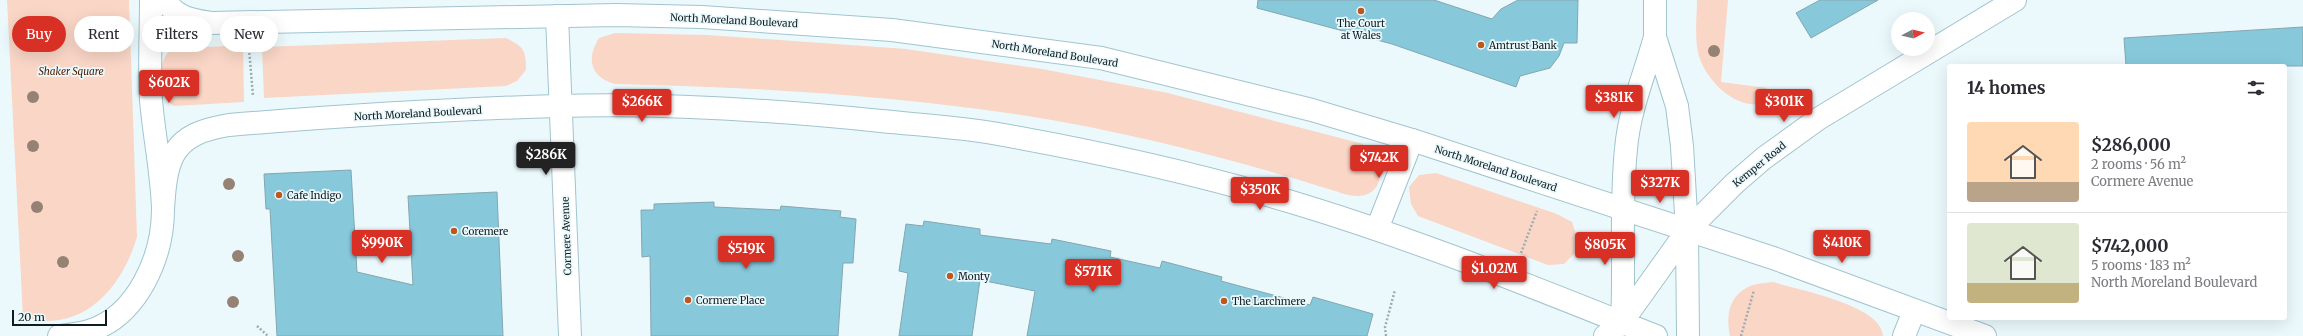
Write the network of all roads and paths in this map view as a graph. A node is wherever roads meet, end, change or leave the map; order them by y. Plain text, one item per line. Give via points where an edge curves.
1 (151, 0) edge
2 (165, 0) edge
3 (1655, 0) edge
4 (2015, 0) edge
5 (557, 16) junction
6 (1655, 37) junction
7 (250, 52) edge
8 (253, 101) dead end
9 (560, 106) junction
10 (1412, 140) junction
11 (163, 210) junction
12 (1622, 210) junction
13 (1537, 212) dead end
14 (1377, 230) junction
15 (1687, 231) junction
16 (1521, 253) dead end
17 (1395, 290) dead end
18 (1754, 290) dead end
19 (1914, 311) junction
20 (257, 326) dead end
21 (1621, 329) edge
22 (59, 336) edge
23 (268, 336) edge
24 (570, 336) edge
25 (1386, 336) edge
26 (1605, 336) edge
27 (1656, 336) edge
28 (1688, 336) edge
29 (1741, 336) edge
30 (1904, 336) edge
31 (1985, 336) edge

1 - 11 main road via 151,99
2 - 5 main road, North Moreland Boulevard via 170,8 186,19 211,23
3 - 6 main road
4 - 15 main road, Kemper Road via 1818,119 1764,158
5 - 9 main road, Cormere Avenue
5 - 10 main road, North Moreland Boulevard via 702,17 892,30 1101,58 1312,110
6 - 12 main road via 1630,124
6 - 15 main road via 1677,106
7 - 8 path
9 - 11 main road, North Moreland Boulevard via 398,114 210,128 178,147 165,176
9 - 14 main road, North Moreland Boulevard via 636,106 801,113 994,133 1151,164 1296,203
9 - 24 main road, Cormere Avenue
10 - 12 main road, North Moreland Boulevard
10 - 14 main road
11 - 22 main road via 157,251 148,277 130,302 113,319 101,326 89,331
12 - 15 main road, North Moreland Boulevard
12 - 21 main road
13 - 16 path
14 - 21 main road, North Moreland Boulevard via 1475,264
15 - 19 main road, North Moreland Boulevard via 1829,277
15 - 21 main road, Kemper Road
15 - 28 main road
17 - 25 path via 1385,327
18 - 29 path
19 - 30 main road
19 - 31 main road, North Moreland Boulevard
20 - 23 path
21 - 26 main road, Kemper Road
21 - 27 main road, North Moreland Boulevard

